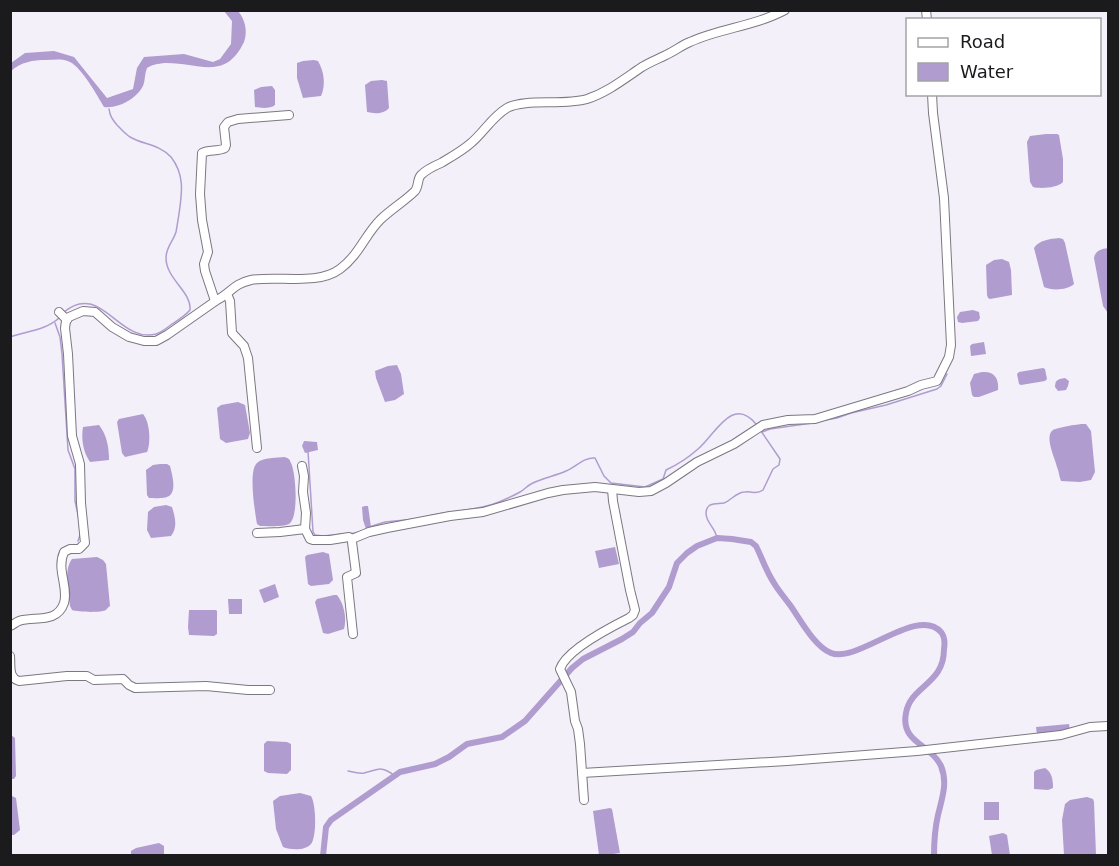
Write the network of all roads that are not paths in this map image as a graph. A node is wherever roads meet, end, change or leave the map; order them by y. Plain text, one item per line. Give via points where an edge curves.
1 (785, 10) edge
2 (932, 96) edge
3 (289, 115) dead end
4 (227, 294) junction
5 (215, 302) junction
6 (257, 448) dead end
7 (302, 466) dead end
8 (612, 489) junction
9 (305, 529) junction
10 (257, 533) dead end
11 (352, 538) junction
12 (10, 626) edge
13 (353, 634) dead end
14 (10, 656) edge
15 (270, 690) dead end
16 (1108, 726) edge
17 (582, 773) junction
18 (584, 800) dead end

1 - 4 street via 690,42 593,97 508,107 473,142 419,176 417,188 379,221 340,270 318,278 250,281 233,287
2 - 8 street via 945,221 951,345 936,381 815,419 788,420 759,428 656,490
3 - 5 street via 228,122 224,127 225,148 202,153 200,194 208,252 204,264
4 - 5 street
4 - 6 street via 232,333 244,346 248,358
5 - 12 street via 150,342 121,333 95,312 63,317 85,543 79,549 64,552 62,557 65,598 60,610 45,619 19,621
7 - 9 street
8 - 11 street via 595,487 548,493 483,512
8 - 17 street via 635,610 562,663 561,672 572,692
9 - 10 street
9 - 11 street via 313,540
11 - 13 street via 356,573 347,577
14 - 15 street via 12,677 19,681 87,676 94,680 123,679 135,688 206,686
16 - 17 street via 917,751
17 - 18 street

